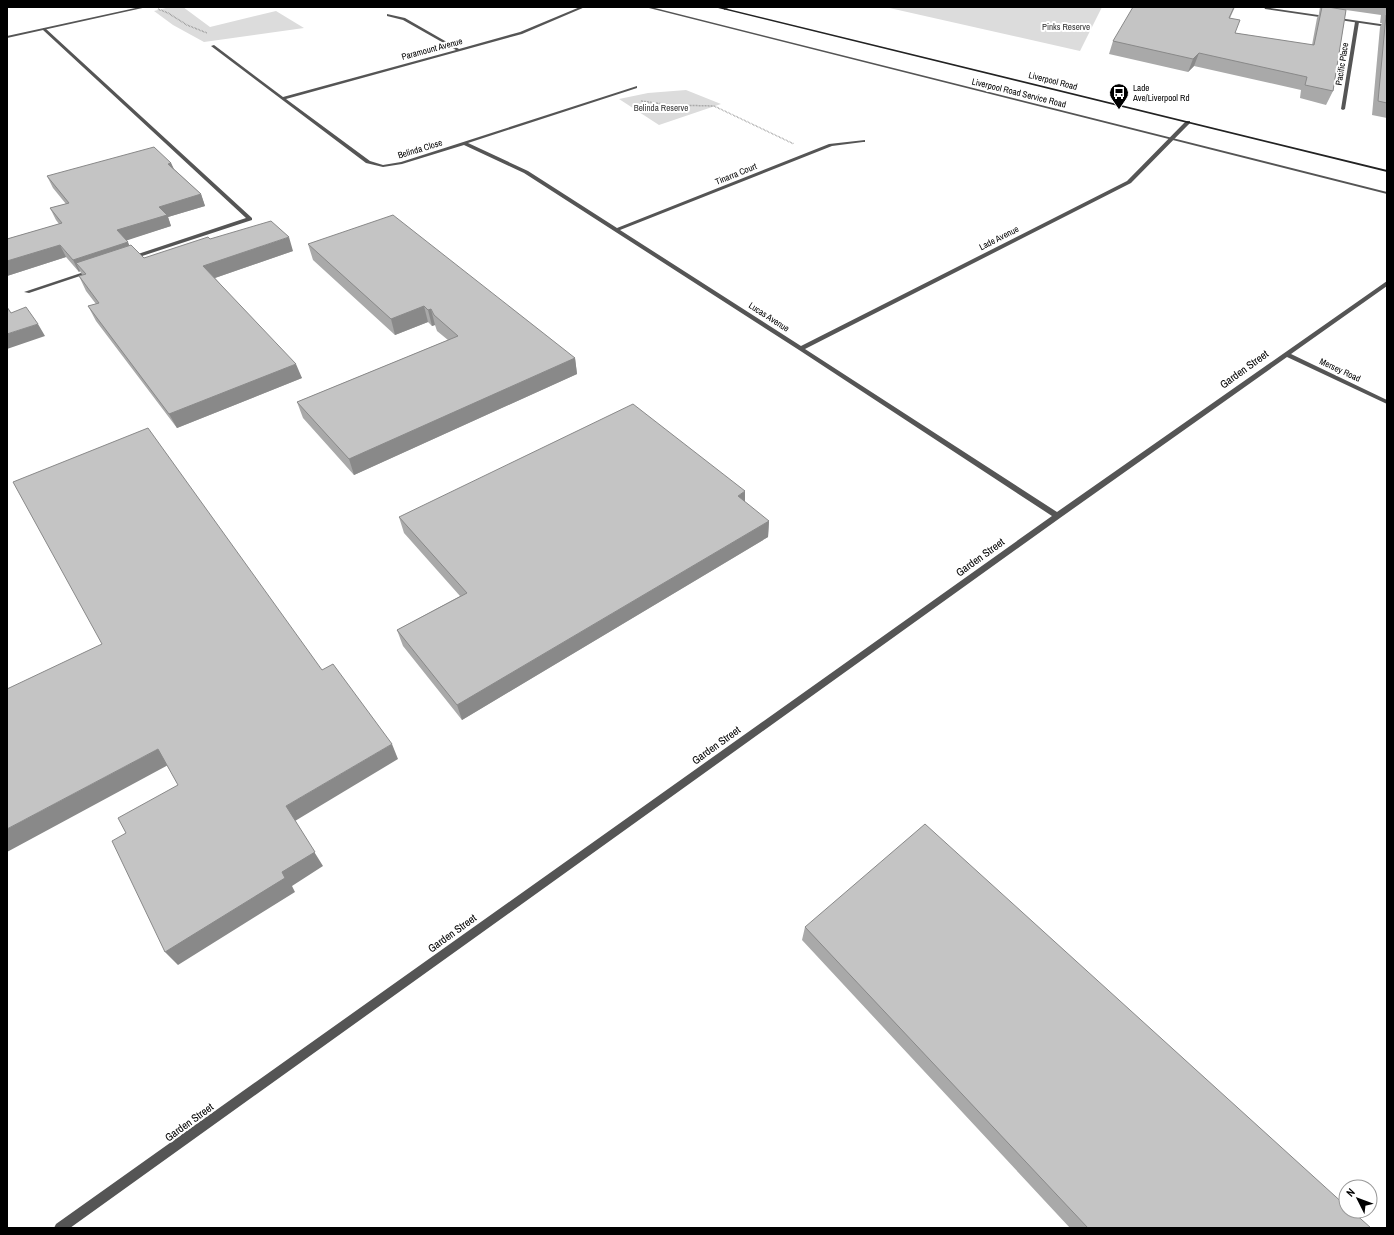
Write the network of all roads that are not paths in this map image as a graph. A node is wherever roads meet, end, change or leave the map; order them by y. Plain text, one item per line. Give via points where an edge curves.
1 (145, 7) edge
2 (583, 7) edge
3 (647, 7) edge
4 (716, 7) edge
5 (730, 7) edge
6 (1265, 8) dead end
7 (725, 9) junction
8 (388, 15) dead end
9 (1357, 22) junction
10 (1387, 26) edge
11 (44, 29) junction
12 (7, 37) edge
13 (213, 46) dead end
14 (459, 50) junction
15 (636, 87) dead end
16 (283, 98) junction
17 (1343, 109) dead end
18 (1188, 122) junction
19 (1171, 139) junction
20 (863, 141) dead end
21 (464, 143) junction
22 (1387, 171) edge
23 (1387, 193) edge
24 (617, 230) junction
25 (124, 260) edge
26 (101, 268) edge
27 (1387, 283) edge
28 (27, 292) dead end
29 (801, 349) junction
30 (1286, 354) junction
31 (1387, 402) edge
32 (1057, 516) junction
33 (60, 1228) edge

1 - 11 street
2 - 14 street, Paramount Avenue via 526,32
3 - 19 street, Liverpool Road Service Road
4 - 7 main road, Liverpool Road
5 - 7 street
6 - 9 street
7 - 18 main road, Liverpool Road
8 - 14 street via 404,19
9 - 10 street
9 - 17 street, Pacific Place
11 - 12 street
11 - 25 street via 250,219
13 - 16 street, Belinda Close
14 - 16 street, Paramount Avenue
15 - 21 street, Belinda Close
16 - 21 street, Belinda Close via 368,162 383,166 402,163
18 - 19 street, Lade Avenue
18 - 22 main road, Liverpool Road
19 - 23 street, Liverpool Road Service Road
19 - 29 street, Lade Avenue via 1129,182
20 - 24 street, Tinarra Court via 831,145
21 - 24 street, Lucas Avenue via 526,172
24 - 29 street, Lucas Avenue
26 - 28 street
27 - 30 street, Garden Street
29 - 32 street, Lucas Avenue
30 - 31 street, Mersey Road
30 - 32 street, Garden Street
32 - 33 street, Garden Street

